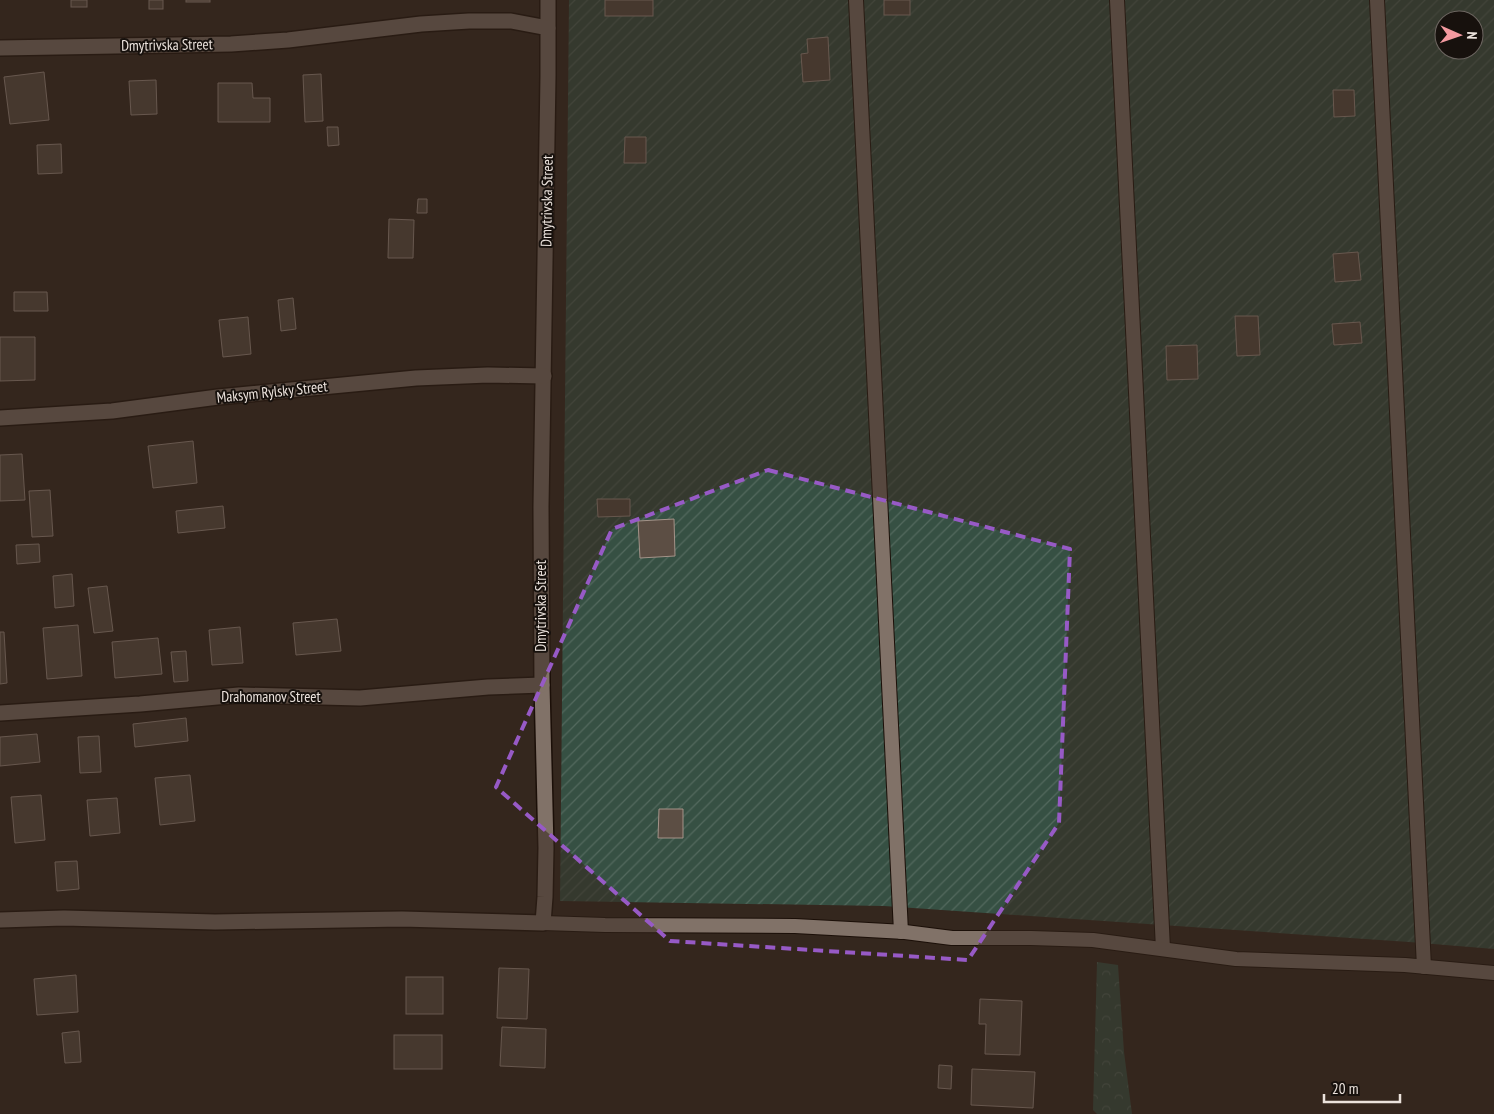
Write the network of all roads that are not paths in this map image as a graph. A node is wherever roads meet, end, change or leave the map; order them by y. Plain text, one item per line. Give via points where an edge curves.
1 (548, 0) edge
2 (856, 0) edge
3 (1117, 0) edge
4 (1377, 0) edge
5 (548, 28) junction
6 (0, 48) edge
7 (544, 376) junction
8 (0, 418) edge
9 (542, 686) junction
10 (0, 713) edge
11 (0, 920) edge
12 (543, 923) junction
13 (901, 932) junction
14 (1163, 949) junction
15 (1424, 967) junction
16 (1494, 973) edge

1 - 5 street
2 - 13 lane
3 - 14 lane
4 - 15 lane
5 - 6 street, Dmytrivska Street via 511,21 469,21 231,44
5 - 7 street, Dmytrivska Street
7 - 8 street, Maksym Rylsky Street via 416,378 126,410
7 - 9 street, Dmytrivska Street
9 - 10 street, Drahomanov Street via 488,687 360,698 239,695
9 - 12 street, Dmytrivska Street via 546,848
11 - 12 street via 64,918 223,922 402,919
12 - 13 lane via 795,926
13 - 14 lane via 952,938 1093,940
14 - 15 lane via 1250,960
15 - 16 lane

